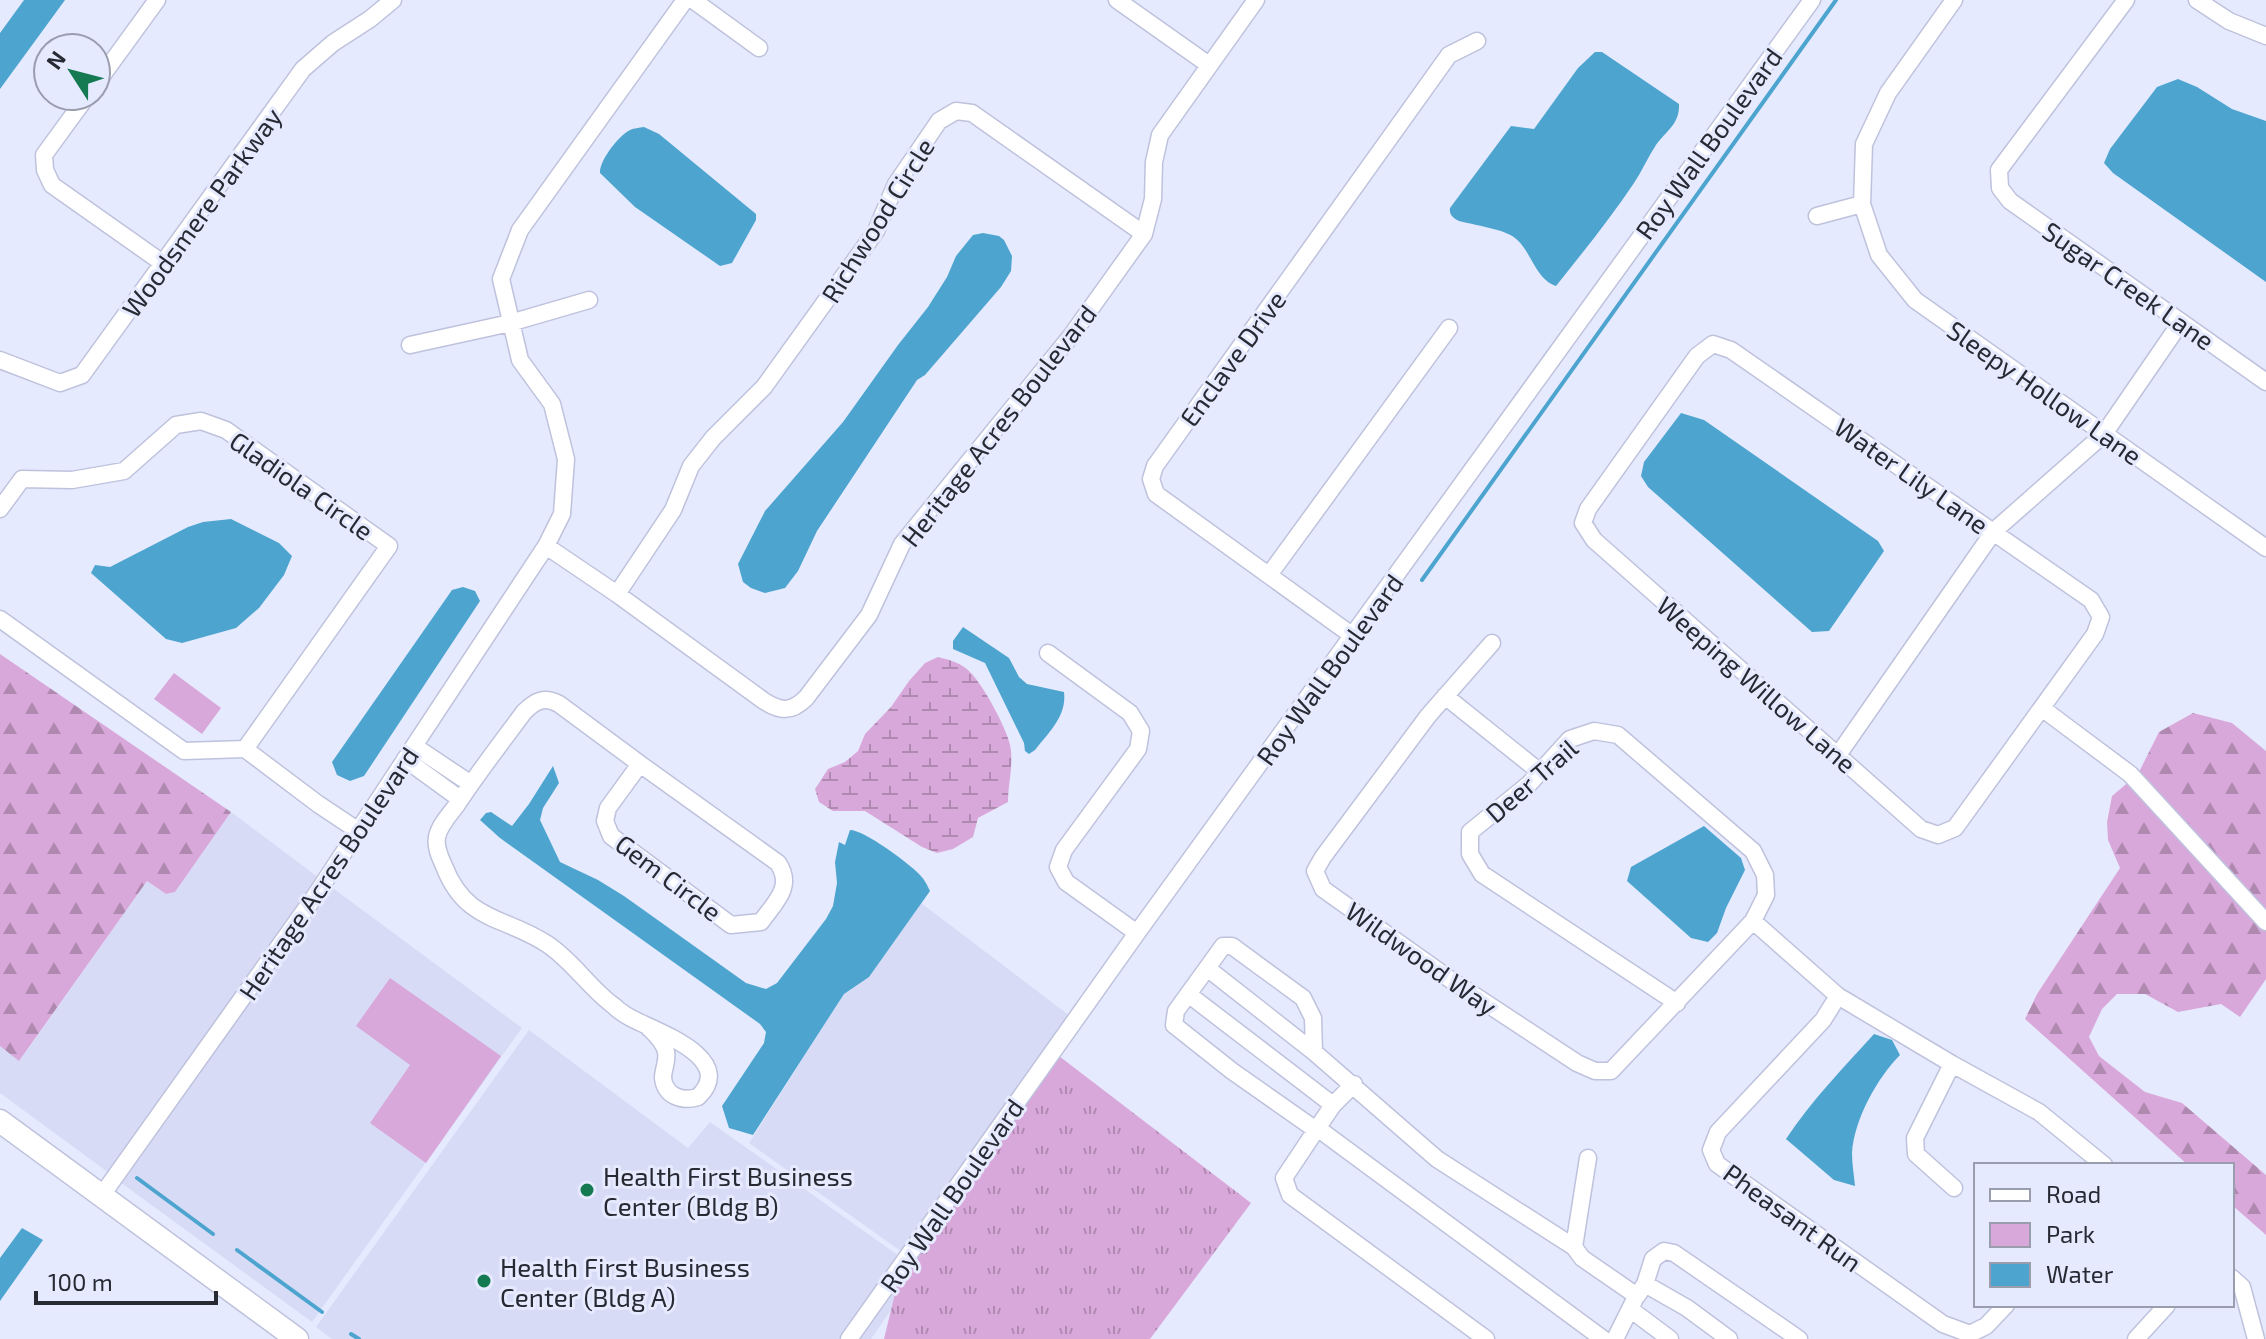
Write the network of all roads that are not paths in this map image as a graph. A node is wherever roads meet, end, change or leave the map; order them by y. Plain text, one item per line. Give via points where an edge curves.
1 (157, 0) edge
2 (393, 0) edge
3 (685, 0) edge
4 (693, 0) edge
5 (1117, 0) edge
6 (1256, 0) edge
7 (1812, 0) edge
8 (1954, 0) edge
9 (2126, 0) edge
10 (2197, 0) edge
11 (2266, 36) edge
12 (1477, 41) dead end
13 (759, 48) dead end
14 (112, 62) edge
15 (1209, 65) junction
16 (75, 112) edge
17 (1862, 204) junction
18 (1817, 216) dead end
19 (1144, 234) junction
20 (164, 264) junction
21 (589, 300) dead end
22 (2181, 322) junction
23 (510, 323) junction
24 (1449, 328) dead end
25 (1713, 344) joint
26 (410, 345) dead end
27 (0, 360) edge
28 (2266, 382) edge
29 (2104, 434) junction
30 (0, 509) edge
31 (1994, 531) junction
32 (546, 546) junction
33 (2266, 548) edge
34 (1269, 575) junction
35 (617, 594) junction
36 (0, 619) edge
37 (1353, 636) junction
38 (1492, 643) dead end
39 (1048, 653) dead end
40 (1445, 696) junction
41 (2043, 709) junction
42 (245, 749) junction
43 (410, 752) junction
44 (1838, 755) junction
45 (640, 764) junction
46 (1540, 772) junction
47 (471, 784) junction
48 (460, 799) junction
49 (357, 830) junction
50 (1753, 921) junction
51 (2266, 922) edge
52 (1137, 933) junction
53 (1207, 968) junction
54 (1188, 994) junction
55 (1838, 996) junction
56 (1677, 1003) junction
57 (647, 1026) junction
58 (1314, 1052) junction
59 (1952, 1064) junction
60 (1354, 1084) junction
61 (1333, 1105) junction
62 (0, 1121) edge
63 (1316, 1130) junction
64 (1588, 1158) dead end
65 (2102, 1163) edge
66 (1954, 1188) dead end
67 (102, 1195) junction
68 (1574, 1247) junction
69 (2234, 1280) edge
70 (1637, 1296) junction
71 (2004, 1307) edge
72 (2165, 1307) edge
73 (297, 1339) edge
74 (849, 1339) edge
75 (1486, 1339) edge
76 (1603, 1339) edge
77 (1615, 1339) edge
78 (1670, 1339) edge
79 (1729, 1339) edge
80 (1799, 1339) edge
81 (2136, 1339) edge
82 (2256, 1339) edge

1 - 14 street
2 - 20 street, Woodsmere Parkway via 303,69
3 - 23 street, Heritage Acres Boulevard via 520,230 501,279
4 - 13 street
5 - 15 street
6 - 15 street, Heritage Acres Boulevard
7 - 37 street, Roy Wall Boulevard
8 - 17 street via 1888,93 1864,144
9 - 22 street, Sugar Creek Lane via 1999,170 1999,183 2010,201
10 - 11 street
12 - 34 street, Enclave Drive via 1449,55 1155,466 1151,479 1156,494
15 - 19 street, Heritage Acres Boulevard via 1160,135
16 - 20 street via 44,155 52,185
17 - 18 street
17 - 29 street, Sleepy Hollow Lane via 1879,255 1915,300
19 - 35 street, Heritage Acres Boulevard via 1071,336 902,544 869,615 798,706 777,709 764,701
19 - 35 street, Richwood Circle via 972,113 956,111 939,121 896,184 876,231 764,387 691,466 673,510
20 - 27 street, Woodsmere Parkway via 82,375 60,383
21 - 23 street
22 - 28 street, Sugar Creek Lane
22 - 29 street
23 - 26 street
23 - 32 street, Heritage Acres Boulevard via 520,360 552,404 566,459 562,514
24 - 34 street
25 - 31 street, Water Lily Lane via 1731,350
25 - 44 street, Weeping Willow Lane via 1697,356 1583,523 1594,540
29 - 31 street
29 - 33 street, Sleepy Hollow Lane
30 - 42 street, Gladiola Circle via 22,479 72,480 124,471 176,425 201,421 226,430 389,546
31 - 41 street, Water Lily Lane via 2091,600 2101,617
31 - 44 street
32 - 35 street, Heritage Acres Boulevard
32 - 43 street, Heritage Acres Boulevard
34 - 37 street, Enclave Drive
36 - 42 street via 184,751
37 - 52 street, Roy Wall Boulevard
38 - 40 street, Wildwood Way
39 - 52 street via 1130,713 1141,731 1138,749 1064,850 1058,867 1066,882
40 - 46 street
40 - 56 street, Wildwood Way via 1323,857 1315,871 1323,889 1464,989 1595,1071 1611,1071
41 - 44 street, Weeping Willow Lane via 1955,828 1938,835 1921,829
41 - 51 street via 2130,774
42 - 49 street
43 - 47 street
43 - 48 street
43 - 49 street, Heritage Acres Boulevard
45 - 45 street, Gem Circle via 778,863 785,873 785,888 761,922 731,925 611,836 605,821 608,808
45 - 47 street, Gem Circle via 559,704 541,700 524,712
46 - 50 street, Deer Trail via 1570,739 1594,731 1618,735 1753,851 1765,875 1766,895
46 - 56 street, Deer Trail via 1470,832 1470,854 1482,874
47 - 48 street, Gem Circle
48 - 57 street, Gem Circle via 437,838 455,890 482,914 538,938 568,959 604,999
49 - 67 street, Heritage Acres Boulevard
50 - 55 street
50 - 56 street, Wildwood Way
52 - 74 street, Roy Wall Boulevard
53 - 54 street
53 - 58 street
53 - 58 street via 1223,946 1232,946 1303,998 1313,1018
54 - 61 street
54 - 63 street via 1174,1025
55 - 59 street
55 - 71 street, Pheasant Run via 1823,1020 1718,1132 1711,1150 1717,1164 1943,1324 1970,1334
57 - 57 street, Gem Circle via 690,1047 705,1065 709,1081 698,1097 680,1098 668,1090 663,1078 666,1052
58 - 60 street
59 - 65 street via 2039,1112
59 - 66 street via 1915,1138 1916,1154
60 - 61 street
60 - 68 street via 1437,1159
61 - 63 street
62 - 67 main road
63 - 75 street via 1284,1178 1290,1195
63 - 76 street
64 - 68 street
67 - 73 main road
68 - 70 street
69 - 82 street via 2242,1287
70 - 77 street
70 - 78 street
70 - 79 street via 1687,1308
70 - 80 street via 1653,1259 1664,1251 1674,1253
72 - 81 street

